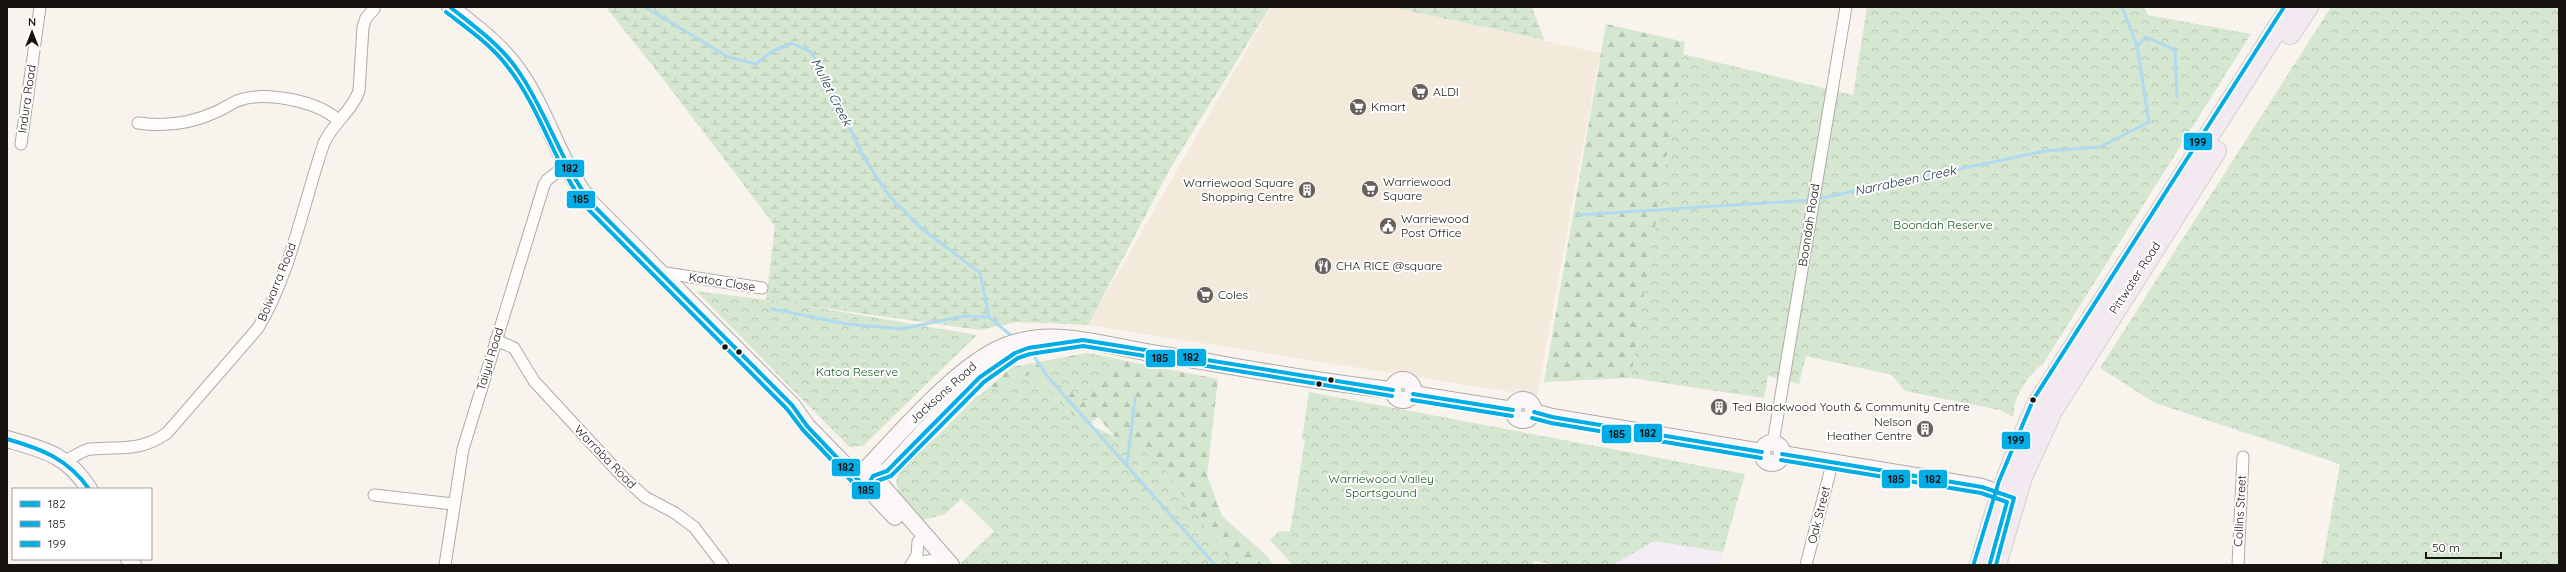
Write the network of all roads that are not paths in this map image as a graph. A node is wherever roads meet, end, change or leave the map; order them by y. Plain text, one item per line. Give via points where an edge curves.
1 (40, 7) edge
2 (450, 7) edge
3 (1846, 7) edge
4 (2292, 7) edge
5 (2308, 7) edge
6 (374, 9) dead end
7 (338, 120) junction
8 (138, 123) dead end
9 (21, 144) dead end
10 (566, 165) junction
11 (658, 272) junction
12 (762, 288) dead end
13 (496, 340) junction
14 (7, 439) edge
15 (1772, 450) junction
16 (2243, 457) dead end
17 (66, 461) junction
18 (1832, 464) junction
19 (871, 476) junction
20 (88, 488) edge
21 (374, 495) dead end
22 (2007, 496) junction
23 (453, 504) junction
24 (918, 542) junction
25 (937, 563) edge
26 (912, 564) edge
27 (446, 565) edge
28 (723, 565) edge
29 (951, 565) edge
30 (1806, 565) edge
31 (1980, 565) edge
32 (1996, 565) edge
33 (2238, 565) edge

1 - 9 street, Indura Road
2 - 10 street via 488,36 520,72
3 - 15 street, Boondah Road
4 - 22 highway, Pittwater Road via 2049,384 2022,436
5 - 22 highway, Pittwater Road via 2064,388
6 - 7 street, Bolwarra Road via 363,26 360,91
7 - 8 street via 319,107 274,97 238,101 190,122 165,126
7 - 17 street, Bolwarra Road via 324,144 284,271 267,314 258,328 167,433 157,440 141,447 91,449
10 - 11 street via 575,184 591,203
10 - 13 street, Taiyul Road via 544,185
11 - 12 street, Katoa Close
11 - 19 street via 792,405 814,420
13 - 23 street, Taiyul Road via 463,449
13 - 28 street, Warraba Road via 514,348 534,381 622,476 645,497 675,513 694,527
14 - 17 street via 53,453
15 - 18 street
15 - 19 street, Jacksons Road via 1534,412 1533,406 1525,400 1518,401 1513,410 1413,394 1404,401 1396,398 1393,390 1083,340 1040,342 1010,349
16 - 33 street, Collins Street
17 - 20 street
18 - 22 street via 1982,487
18 - 30 street, Oak Street
19 - 24 street
19 - 29 street
21 - 23 street
22 - 31 highway, Pittwater Road
22 - 32 highway, Pittwater Road
23 - 27 street, Taiyul Road
24 - 25 street
24 - 26 street via 917,555
25 - 26 street

